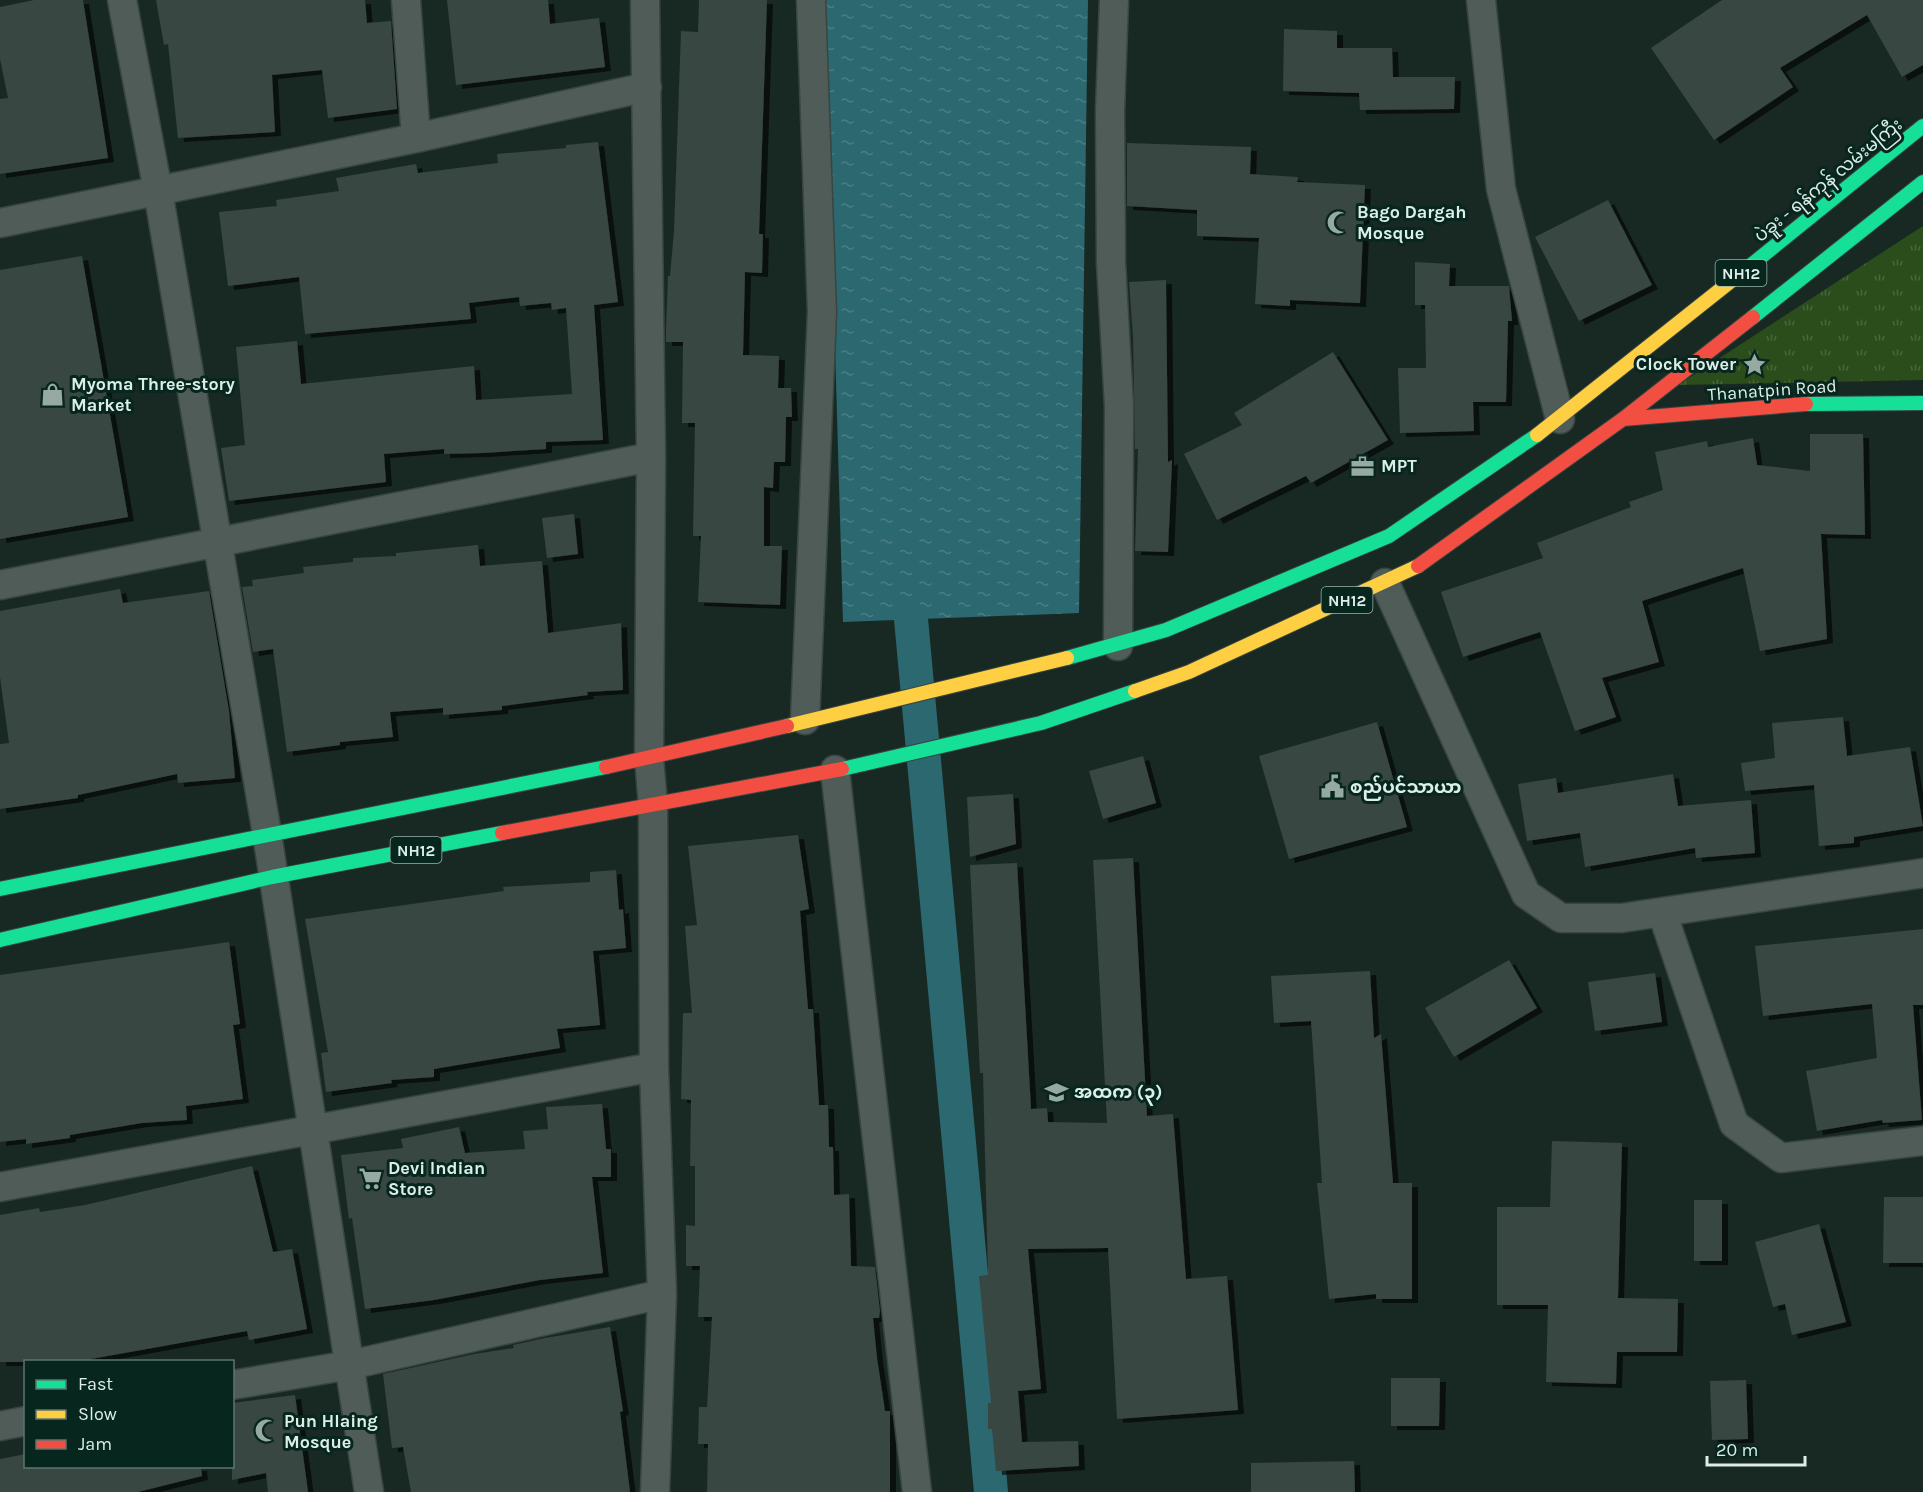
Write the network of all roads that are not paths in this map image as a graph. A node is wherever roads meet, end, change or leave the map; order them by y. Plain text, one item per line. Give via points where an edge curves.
1 (122, 0) edge
2 (406, 0) edge
3 (645, 0) edge
4 (811, 0) edge
5 (1114, 0) edge
6 (1481, 0) edge
7 (647, 87) junction
8 (1923, 126) edge
9 (416, 138) junction
10 (1923, 182) edge
11 (158, 191) junction
12 (0, 222) edge
13 (1923, 403) edge
14 (1560, 419) junction
15 (1623, 420) junction
16 (651, 457) junction
17 (216, 543) junction
18 (1385, 583) junction
19 (0, 585) edge
20 (1118, 646) junction
21 (815, 718) junction
22 (649, 758) junction
23 (835, 770) junction
24 (653, 805) junction
25 (267, 834) junction
26 (1923, 873) edge
27 (272, 877) junction
28 (0, 889) edge
29 (1662, 912) junction
30 (0, 940) edge
31 (654, 1067) junction
32 (315, 1131) junction
33 (1923, 1141) edge
34 (0, 1187) edge
35 (662, 1294) junction
36 (350, 1365) junction
37 (234, 1385) edge
38 (24, 1421) edge
39 (0, 1426) edge
40 (369, 1492) edge
41 (655, 1492) edge
42 (917, 1492) edge

1 - 11 street
2 - 9 street
3 - 7 street
4 - 21 street via 822,312
5 - 20 street via 1110,111 1111,263 1119,406
6 - 14 street via 1501,189
7 - 9 street
7 - 16 street
8 - 14 main road, ပဲခူး - ရန်ကုန် လမ်းမကြီး / NH12
9 - 11 street
10 - 15 main road, NH12
11 - 12 street
11 - 17 street
13 - 15 main road, Thanatpin Road via 1793,404
14 - 20 main road, NH12 via 1389,536
15 - 18 main road, NH12 via 1420,566
16 - 17 street
16 - 22 street
17 - 19 street
17 - 25 street
18 - 23 main road, NH12 via 1189,672 1041,723
18 - 29 street via 1526,894 1561,918 1622,918
20 - 21 main road, NH12
21 - 22 main road, NH12
22 - 24 street
22 - 25 main road, NH12
23 - 24 main road, NH12
23 - 42 street
24 - 27 main road, NH12
24 - 31 street
25 - 27 street
25 - 28 main road, NH12
26 - 29 street
27 - 30 main road, NH12
27 - 32 street
29 - 33 street via 1734,1124 1781,1158
31 - 32 street
31 - 35 street
32 - 34 street
32 - 36 street
35 - 36 street
35 - 41 street
36 - 37 street
36 - 40 street
38 - 39 street

